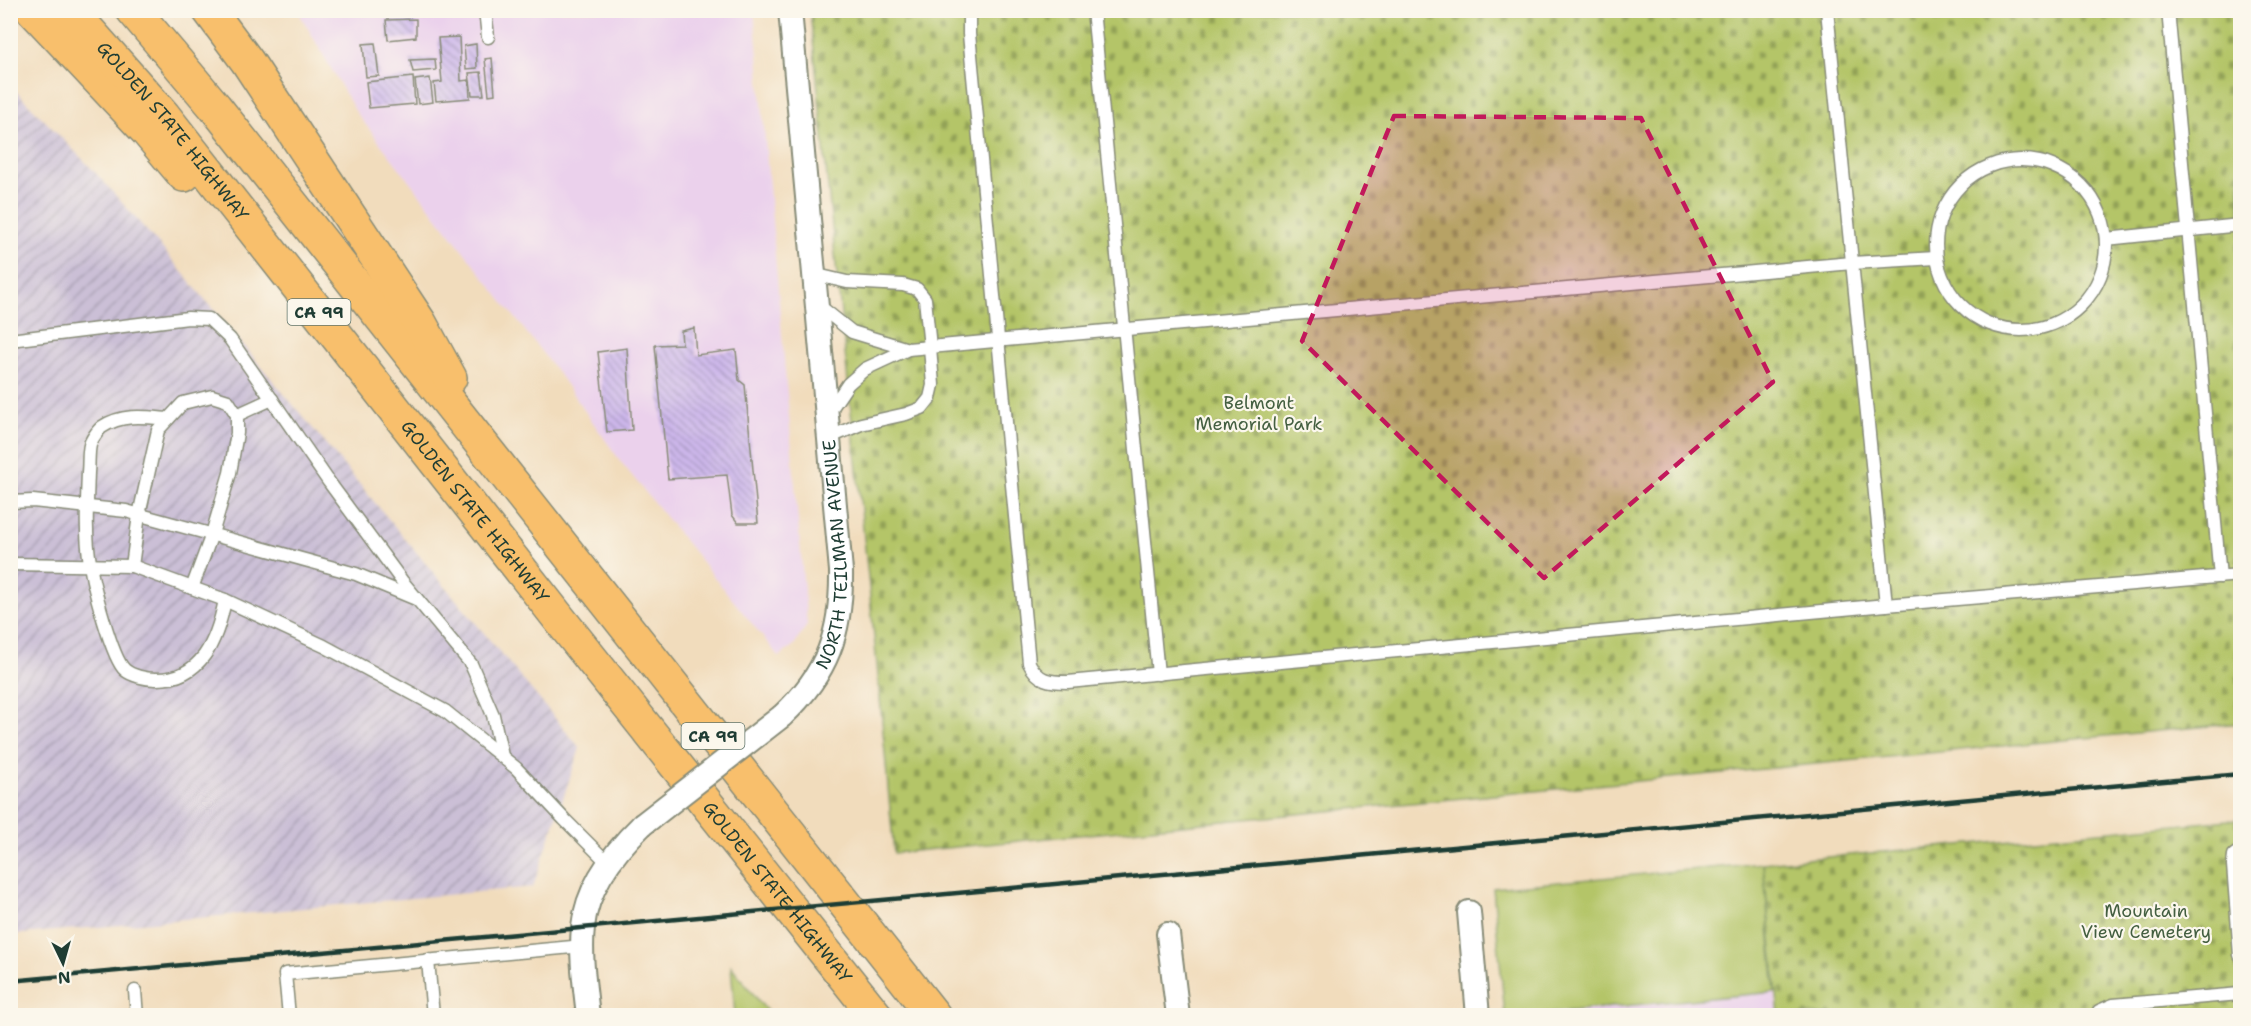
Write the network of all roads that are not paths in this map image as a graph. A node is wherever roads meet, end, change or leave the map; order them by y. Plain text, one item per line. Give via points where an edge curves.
1 (33, 10) edge
2 (70, 10) edge
3 (133, 10) edge
4 (209, 10) edge
5 (485, 10) edge
6 (790, 10) edge
7 (972, 10) edge
8 (1093, 10) edge
9 (1827, 10) edge
10 (2168, 10) edge
11 (488, 37) dead end
12 (2241, 225) edge
13 (2187, 230) junction
14 (2106, 239) junction
15 (1936, 258) junction
16 (1852, 263) junction
17 (813, 274) junction
18 (816, 303) junction
19 (1124, 329) junction
20 (10, 340) edge
21 (998, 340) junction
22 (930, 347) junction
23 (908, 349) junction
24 (272, 399) junction
25 (237, 415) junction
26 (826, 415) junction
27 (168, 419) junction
28 (828, 438) junction
29 (492, 457) junction
30 (10, 502) edge
31 (86, 507) junction
32 (139, 515) junction
33 (212, 534) junction
34 (10, 564) edge
35 (90, 564) junction
36 (132, 566) junction
37 (2241, 575) edge
38 (2220, 577) junction
39 (192, 588) junction
40 (417, 599) junction
41 (225, 600) junction
42 (1886, 605) junction
43 (561, 621) junction
44 (1158, 674) junction
45 (502, 756) junction
46 (2241, 851) edge
47 (608, 863) junction
48 (1469, 912) dead end
49 (1168, 934) dead end
50 (583, 953) junction
51 (2241, 956) edge
52 (428, 960) junction
53 (135, 991) dead end
54 (2241, 994) edge
55 (137, 1016) edge
56 (289, 1016) edge
57 (433, 1016) edge
58 (588, 1016) edge
59 (876, 1016) edge
60 (934, 1016) edge
61 (1178, 1016) edge
62 (1478, 1016) edge
63 (2099, 1016) edge

1 - 43 highway via 146,130
2 - 43 highway, GOLDEN STATE HIGHWAY / CA 99 via 164,116
3 - 29 highway, CA 99 via 215,107
4 - 29 highway via 247,61 420,323
5 - 11 lane
6 - 17 street, NORTH TEILMAN AVENUE
7 - 21 lane via 969,34
8 - 19 lane
9 - 16 lane
10 - 13 lane
12 - 13 lane
13 - 14 lane
13 - 38 lane
14 - 15 lane via 2104,269 2095,290 2080,308 2039,329 2016,331 1972,316 1955,300
14 - 15 lane via 2096,202 2081,183 2062,169 2016,159 1971,175 1954,192 1942,212
15 - 16 lane
16 - 19 lane
16 - 42 lane
17 - 18 street, NORTH TEILMAN AVENUE
17 - 22 lane via 847,282 917,289 925,299
18 - 23 lane via 852,332
18 - 26 street, NORTH TEILMAN AVENUE
19 - 21 lane
19 - 44 lane
20 - 24 lane via 188,318 209,319 230,339
21 - 22 lane
21 - 44 lane via 1029,663 1035,675 1049,682
22 - 23 lane
22 - 28 lane via 933,385 922,408 861,424
23 - 26 lane via 865,369 848,384
24 - 25 lane
24 - 40 lane
25 - 27 lane via 228,401 212,396 183,403
25 - 33 lane via 230,473
26 - 28 street, NORTH TEILMAN AVENUE
27 - 31 lane via 132,415 102,427 90,444
27 - 32 lane via 158,430
28 - 47 street, NORTH TEILMAN AVENUE, bridge via 842,599 839,623 824,664 782,716 642,825
29 - 60 highway, CA 99
30 - 31 lane
31 - 32 lane
31 - 35 lane
32 - 33 lane
32 - 36 lane
33 - 39 lane
33 - 40 lane via 356,574
34 - 35 lane
35 - 36 lane
35 - 41 lane via 113,650 124,670 133,675 171,680 194,668 212,645
36 - 39 lane
37 - 38 lane
38 - 42 lane
39 - 41 lane
40 - 45 lane via 471,664 493,715
41 - 45 lane via 324,646 445,711
42 - 44 lane
43 - 59 highway, GOLDEN STATE HIGHWAY / CA 99
45 - 47 lane
46 - 51 lane via 2234,855 2233,865
47 - 50 street, NORTH TEILMAN AVENUE via 585,913
48 - 62 street
49 - 61 street
50 - 52 lane
50 - 58 street, NORTH TEILMAN AVENUE
52 - 56 lane via 285,974
52 - 57 lane
53 - 55 lane
54 - 63 lane via 2113,1005 2099,1011

